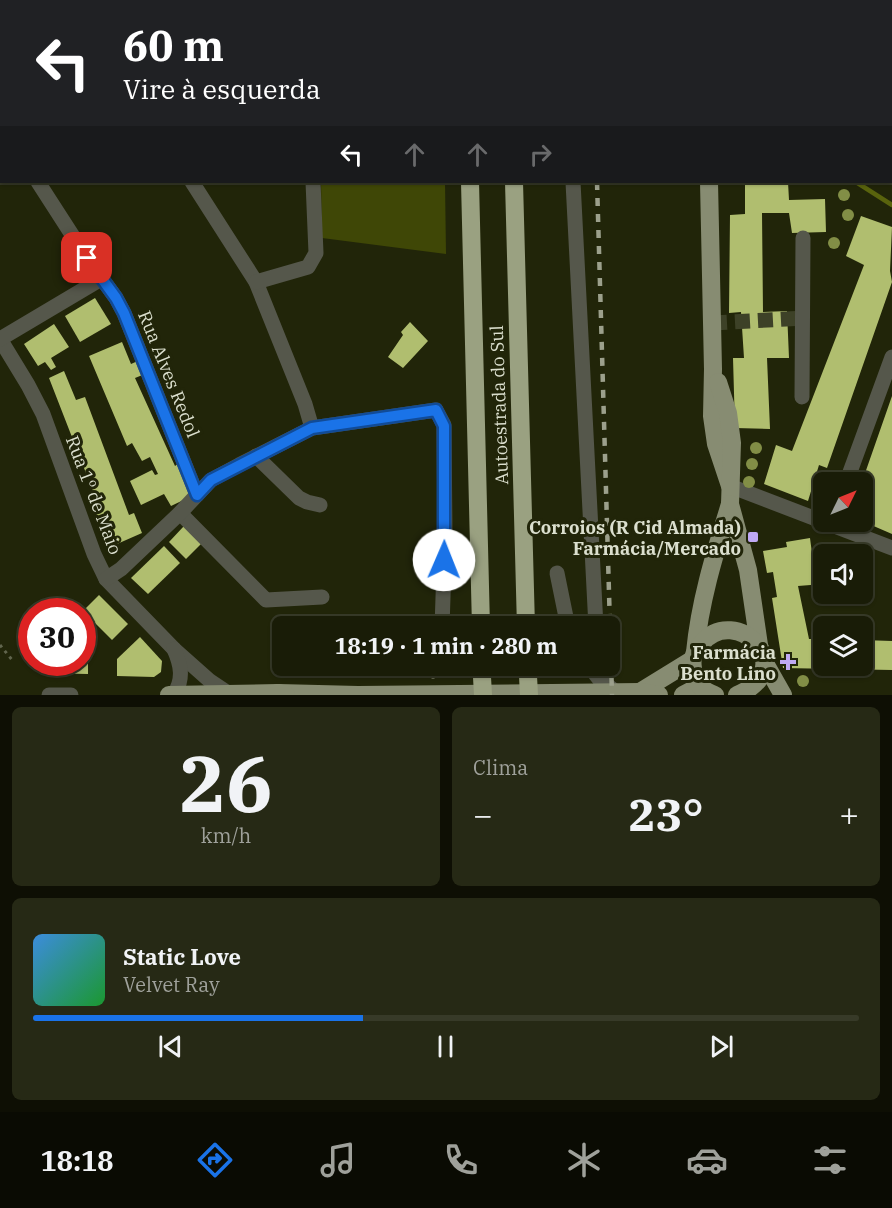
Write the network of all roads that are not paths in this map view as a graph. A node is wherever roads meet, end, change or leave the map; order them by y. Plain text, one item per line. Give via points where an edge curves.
1 (39, 183) edge
2 (193, 183) edge
3 (313, 183) edge
4 (470, 183) edge
5 (514, 183) edge
6 (573, 183) edge
7 (709, 183) edge
8 (803, 238) dead end
9 (101, 279) junction
10 (256, 282) junction
11 (0, 339) edge
12 (892, 357) edge
13 (802, 397) dead end
14 (312, 428) junction
15 (256, 456) junction
16 (850, 472) edge
17 (197, 495) junction
18 (730, 495) junction
19 (320, 505) dead end
20 (180, 513) junction
21 (813, 519) edge
22 (851, 532) edge
23 (892, 548) edge
24 (557, 573) dead end
25 (106, 579) junction
26 (322, 597) dead end
27 (442, 616) edge
28 (481, 616) edge
29 (526, 616) edge
30 (566, 616) edge
31 (595, 616) edge
32 (759, 645) junction
33 (174, 650) junction
34 (693, 656) junction
35 (766, 665) junction
36 (528, 676) edge
37 (597, 676) edge
38 (616, 687) junction
39 (640, 692) junction
40 (706, 692) edge
41 (228, 693) junction
42 (172, 694) edge
43 (282, 694) edge
44 (49, 695) edge
45 (71, 695) edge
46 (358, 695) edge
47 (529, 695) edge
48 (659, 695) edge
49 (683, 695) edge
50 (737, 695) edge
51 (783, 695) edge

1 - 9 street, Rua Alves Redol
2 - 10 street
3 - 10 street via 316,253 308,267
4 - 28 highway, Autoestrada do Sul
5 - 29 highway, Autoestrada do Sul
6 - 31 street
7 - 18 main road via 713,369 728,413 732,444
8 - 13 street
9 - 11 street
9 - 17 street, Rua Alves Redol via 124,313
10 - 14 street
11 - 25 street, Rua 1º de Maio via 42,414
12 - 16 street
14 - 15 street
14 - 27 street via 436,410 444,426
15 - 17 street via 211,480
15 - 19 street via 299,498
17 - 20 street
18 - 21 street
18 - 32 main road via 748,570
18 - 34 main road via 705,586
20 - 25 street
20 - 26 street via 266,600
22 - 23 street
24 - 30 street
25 - 33 street, Rua 1º de Maio
32 - 34 main road via 749,636 727,630 705,639
32 - 35 main road
33 - 41 street, Rua 1º de Maio
33 - 42 street via 181,674 180,684
34 - 39 main road
34 - 40 main road via 693,675
35 - 50 main road via 756,684
35 - 51 main road
36 - 47 highway, bridge
37 - 38 street
38 - 39 main road
38 - 46 main road
39 - 48 main road
40 - 49 main road
41 - 42 main road
41 - 43 main road
43 - 46 main road
44 - 45 street

